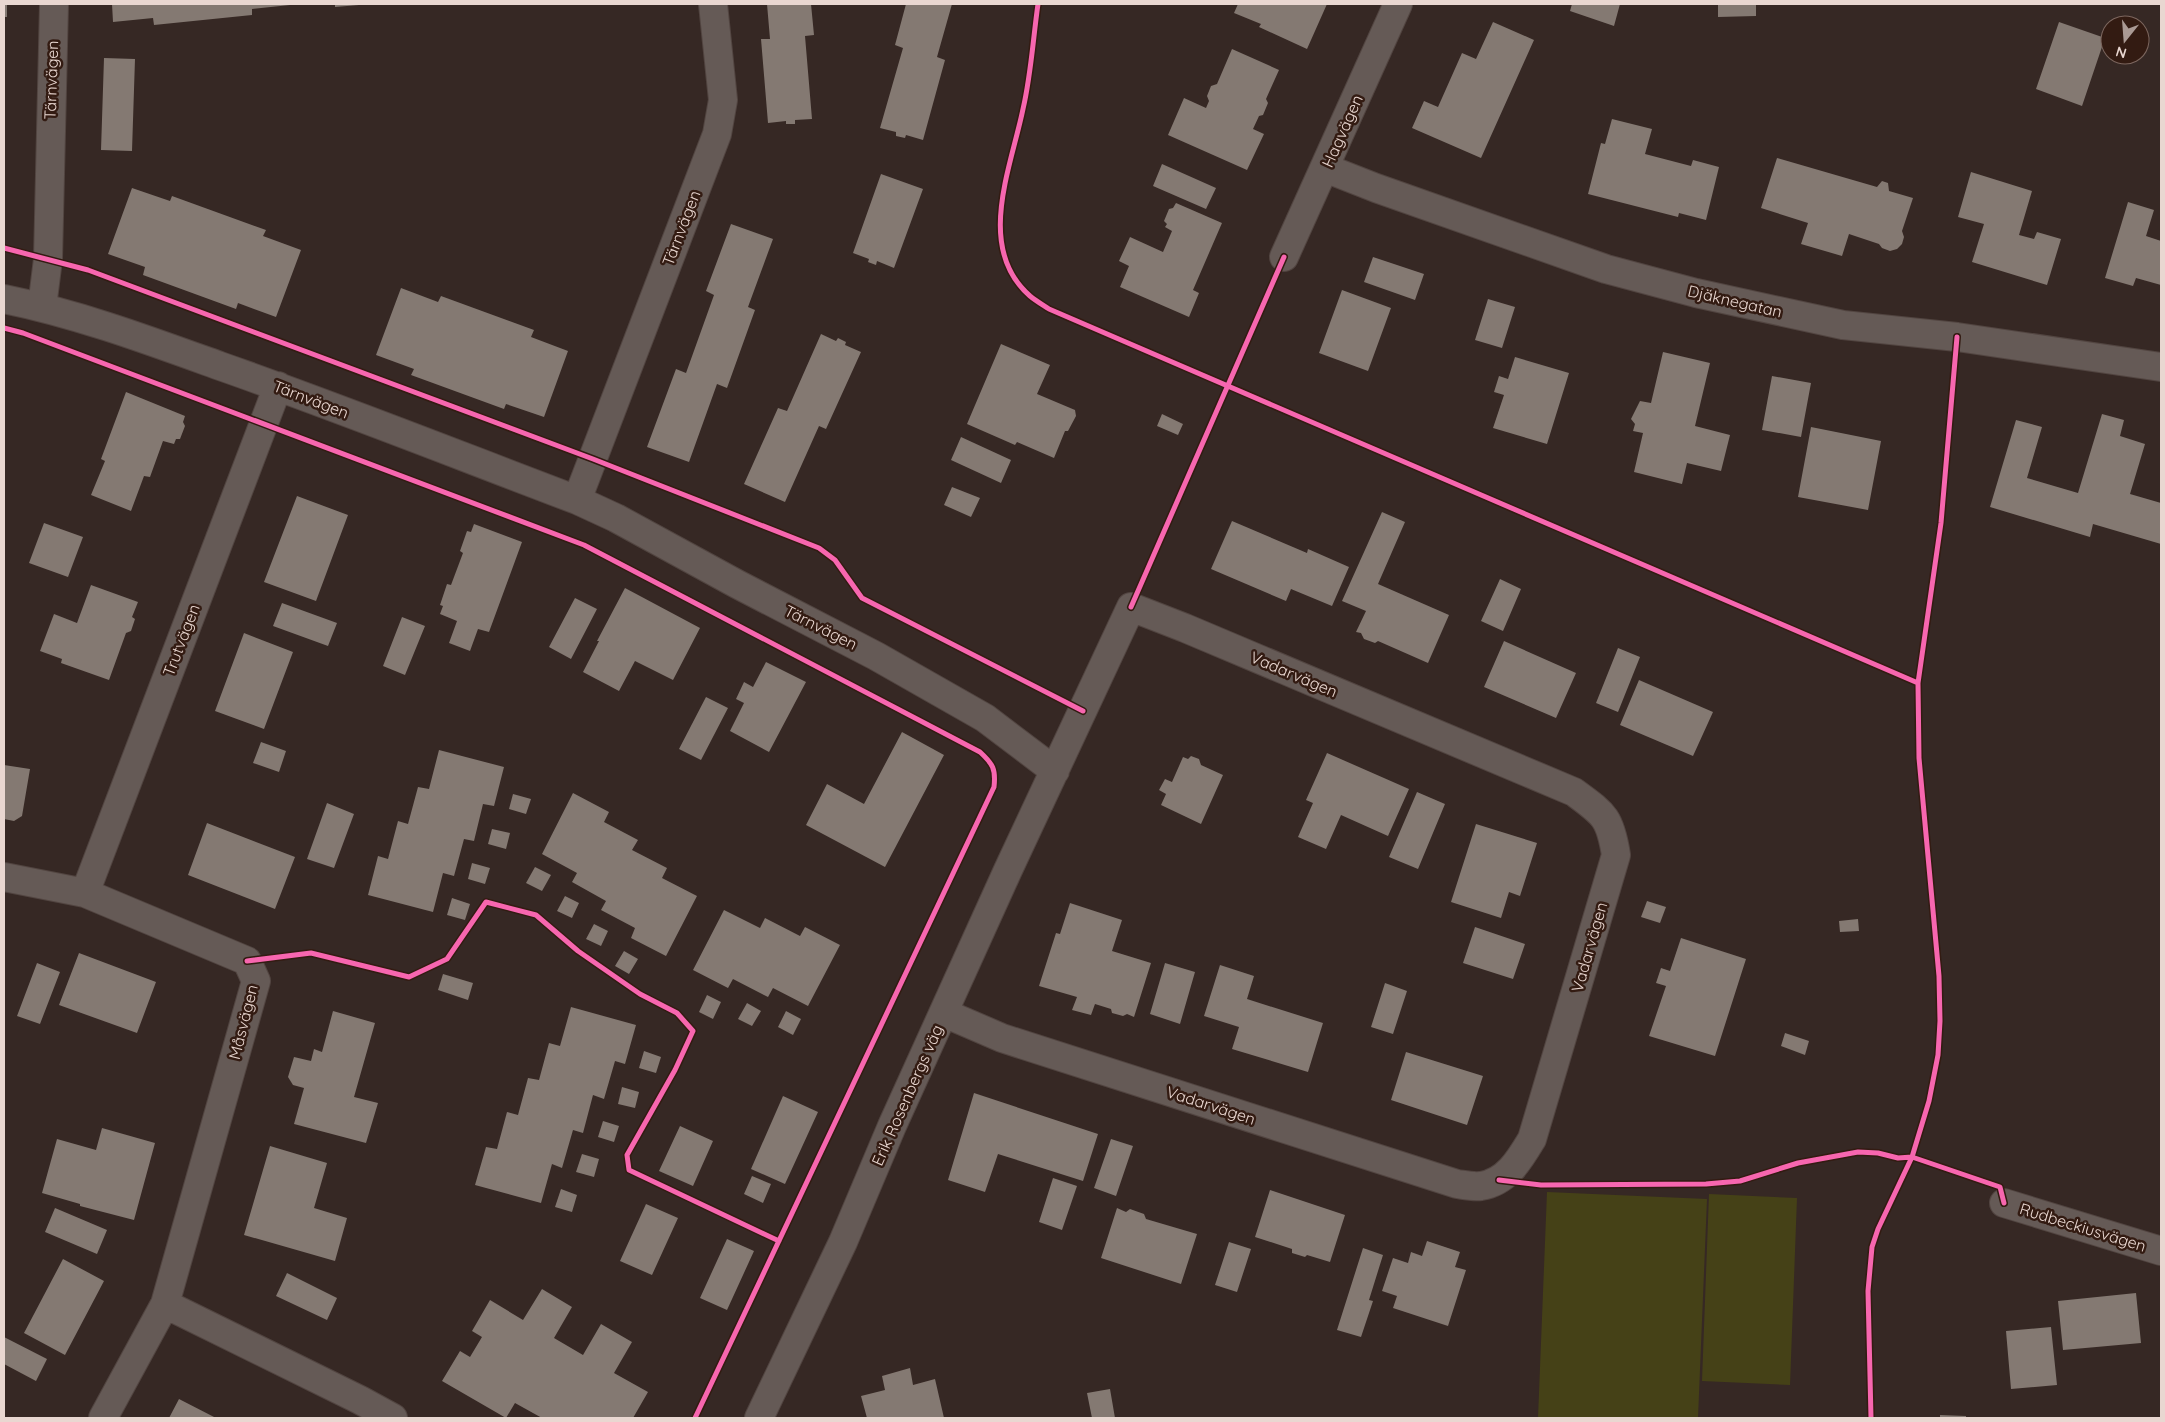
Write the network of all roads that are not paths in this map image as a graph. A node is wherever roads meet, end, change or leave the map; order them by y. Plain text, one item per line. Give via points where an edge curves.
1 (54, 4) edge
2 (713, 4) edge
3 (1398, 4) edge
4 (1326, 168) junction
5 (1284, 257) dead end
6 (4, 299) edge
7 (42, 307) junction
8 (2161, 367) edge
9 (278, 386) junction
10 (577, 500) junction
11 (1055, 771) junction
12 (4, 878) edge
13 (85, 893) junction
14 (944, 1014) junction
15 (2004, 1203) dead end
16 (2161, 1251) edge
17 (165, 1304) junction
18 (103, 1418) edge
19 (393, 1418) edge
20 (759, 1418) edge

1 - 7 street, Tärnvägen via 48,259
2 - 10 street, Tärnvägen via 723,100 717,134
3 - 4 street, Hagvägen
4 - 5 street, Hagvägen
4 - 8 street, Djäknegatan via 1597,266 1696,293 1844,325 1957,337
6 - 7 street, Tärnvägen
7 - 9 street, Tärnvägen via 99,323
9 - 10 street, Tärnvägen
9 - 13 street, Trutvägen
10 - 11 street, Tärnvägen via 876,656 985,718
11 - 14 street, Erik Rosenbergs väg
11 - 14 street, Vadarvägen via 1131,607 1574,792 1600,810 1612,830 1616,855 1532,1139 1517,1164 1499,1180 1480,1187 1457,1184 1002,1038
12 - 13 street, Måsvägen
13 - 17 street, Måsvägen via 247,961 256,981
14 - 20 street, Erik Rosenbergs väg
15 - 16 street, Rudbeckiusvägen
17 - 18 street, Måsvägen
17 - 19 street

